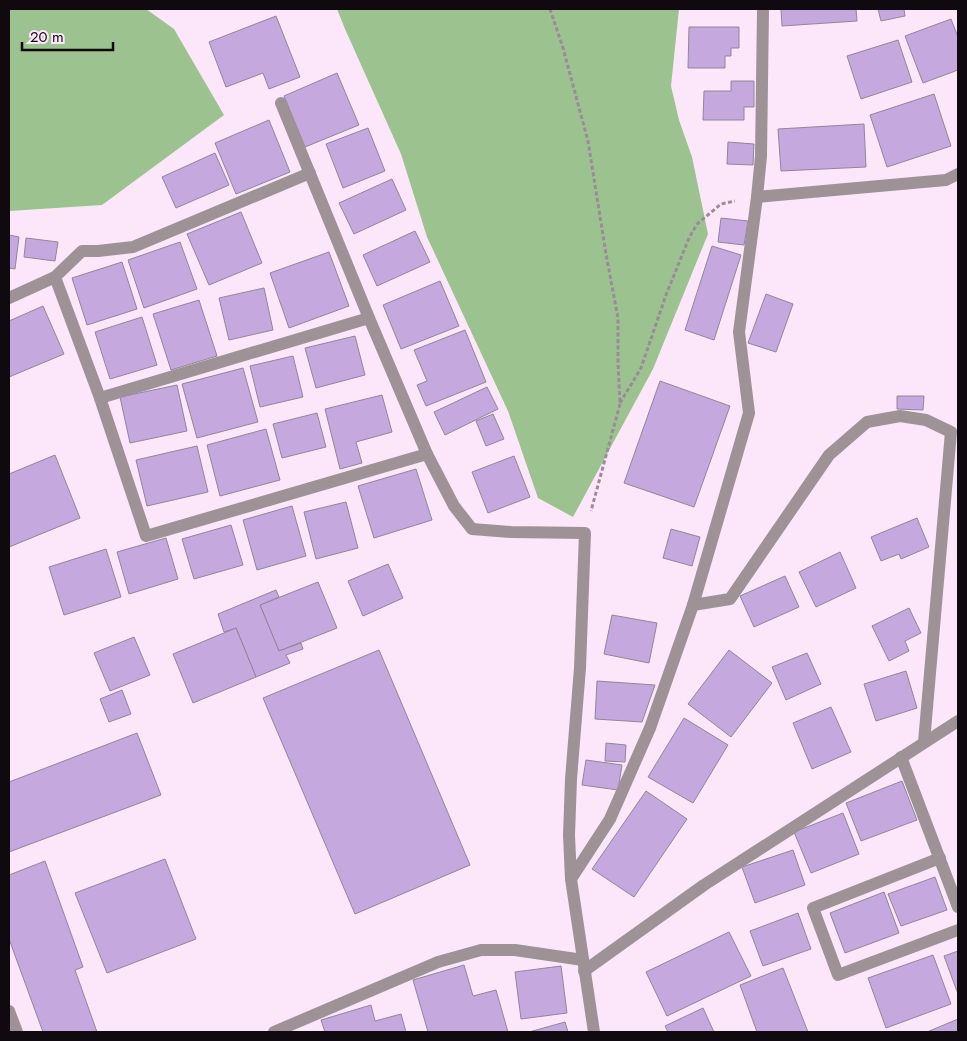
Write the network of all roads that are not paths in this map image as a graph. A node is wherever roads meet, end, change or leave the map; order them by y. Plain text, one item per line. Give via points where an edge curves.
1 (763, 9) edge
2 (281, 103) dead end
3 (310, 173) junction
4 (958, 174) edge
5 (757, 197) junction
6 (55, 277) junction
7 (9, 298) edge
8 (368, 318) junction
9 (100, 398) junction
10 (427, 454) junction
11 (693, 605) junction
12 (958, 721) edge
13 (924, 742) junction
14 (901, 757) junction
15 (940, 858) junction
16 (571, 879) junction
17 (958, 907) edge
18 (958, 930) edge
19 (583, 965) junction
20 (9, 1010) edge
21 (17, 1032) edge
22 (274, 1032) edge
23 (594, 1032) edge

1 - 5 street
2 - 3 street
3 - 6 street via 133,247 82,251
3 - 8 street
4 - 5 street via 946,180
5 - 11 street via 739,332 749,413
6 - 7 street
6 - 9 street
8 - 9 street
8 - 10 street
9 - 10 street via 146,536
10 - 16 street via 454,506 472,528 585,533 580,668 571,779
11 - 13 street via 730,599 829,455 867,422 900,416 926,420 952,432
11 - 16 street via 650,728 610,819
12 - 13 street
13 - 14 street
14 - 15 street
14 - 19 street
15 - 17 street
15 - 18 street via 813,908 838,975
16 - 19 street
19 - 22 street via 515,950 481,950 438,962
19 - 23 street
20 - 21 street

